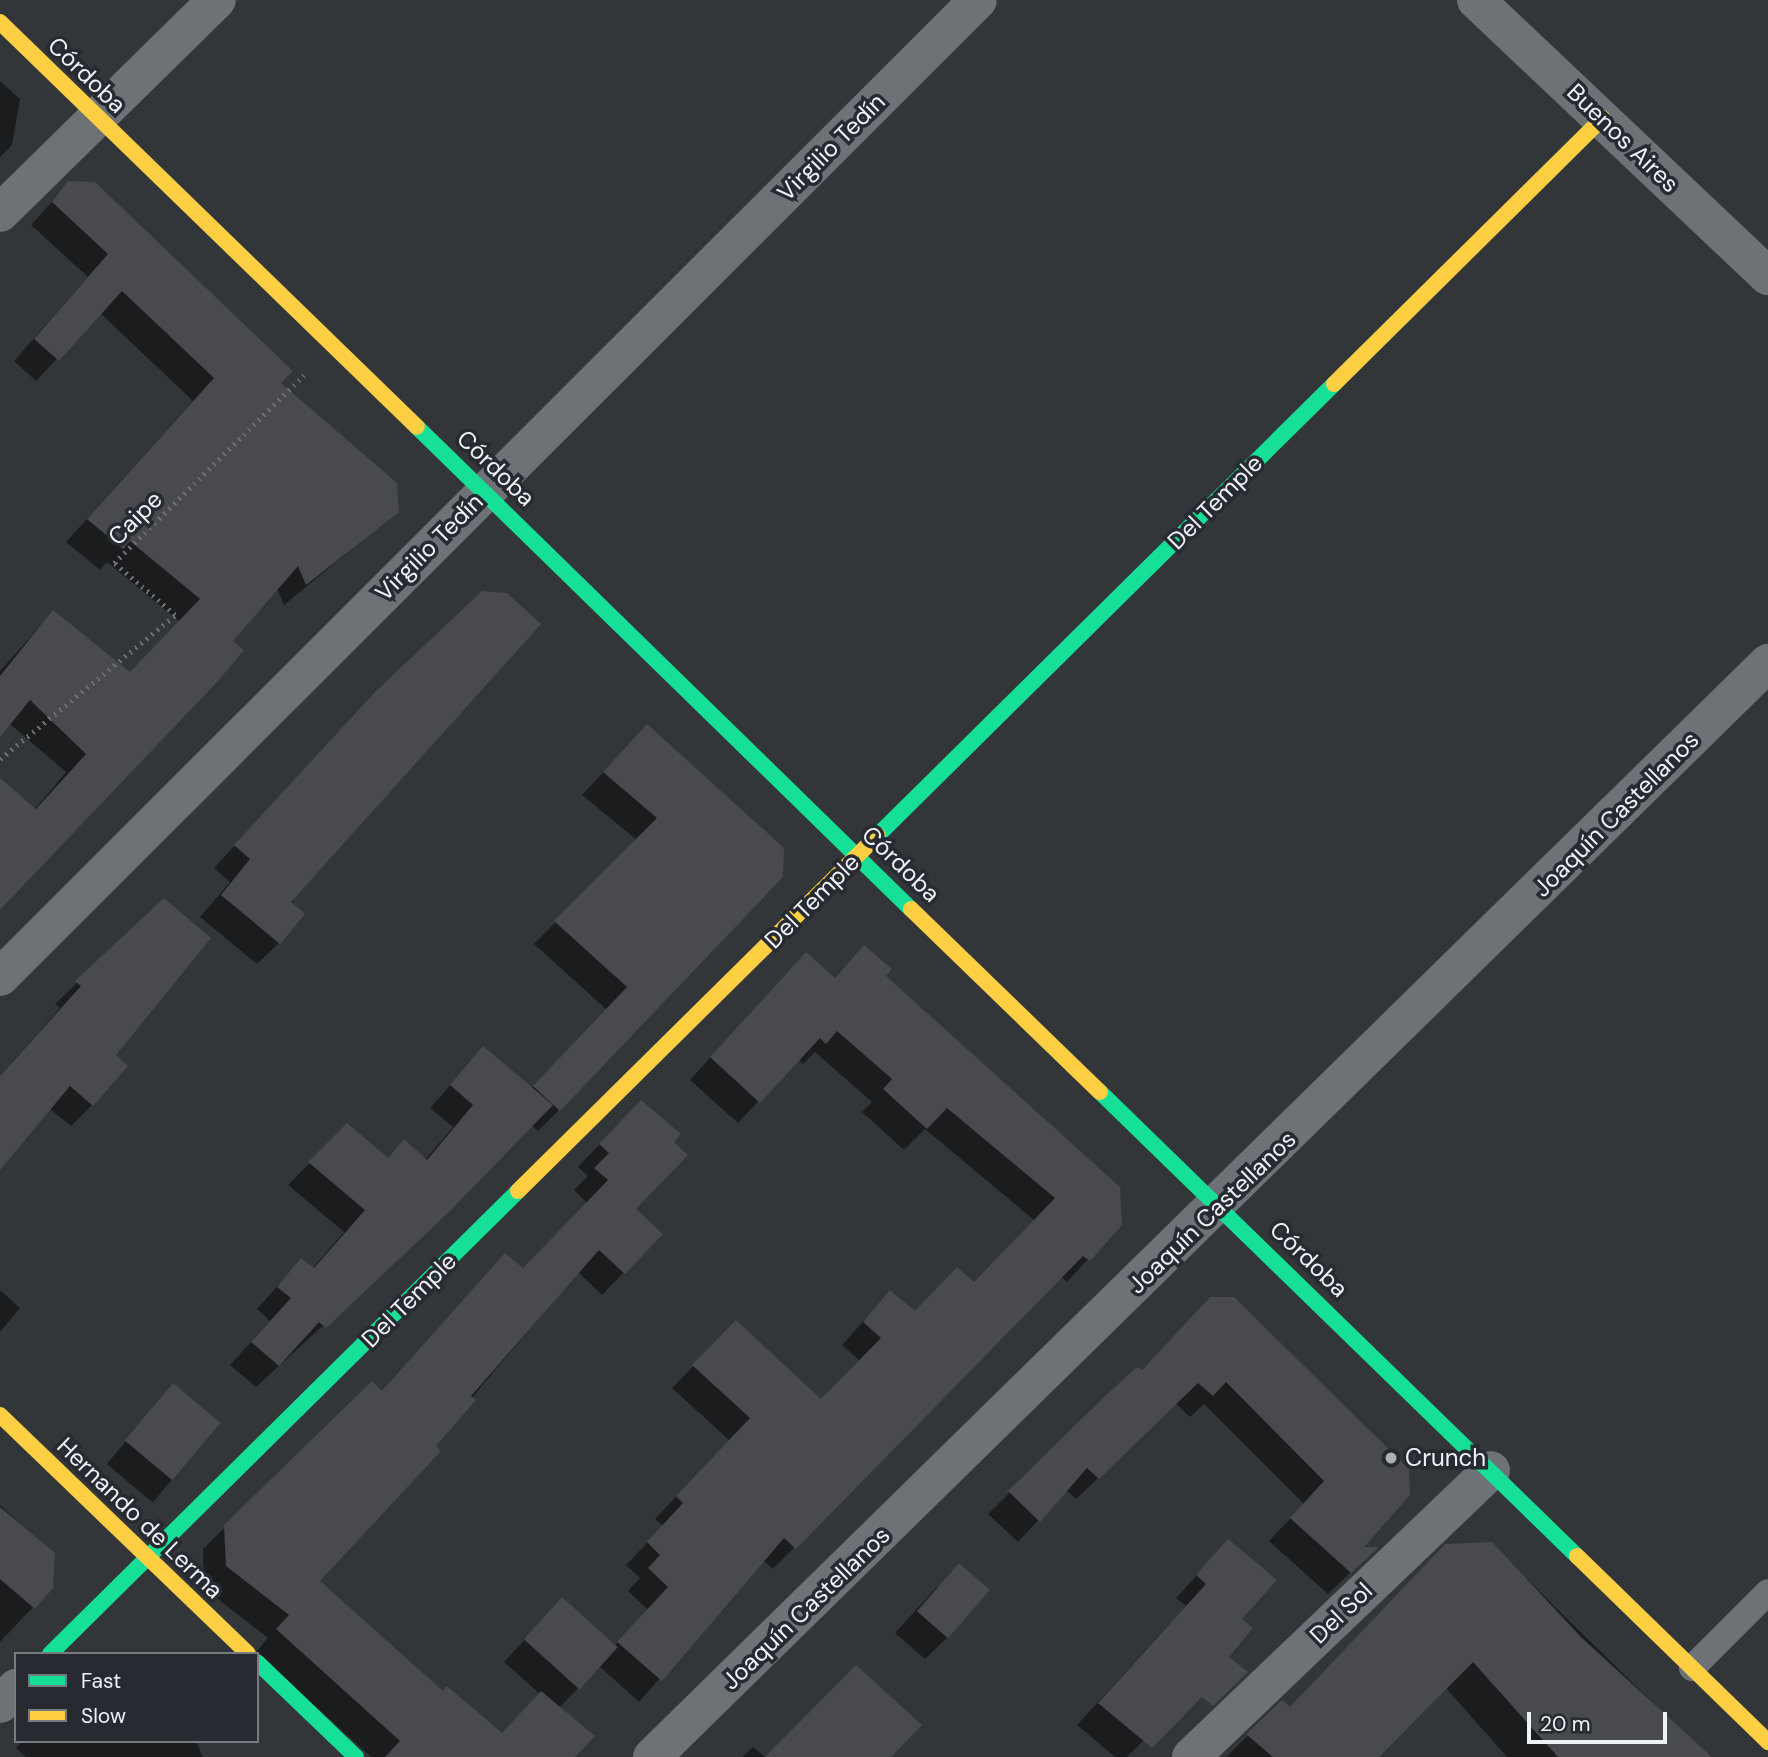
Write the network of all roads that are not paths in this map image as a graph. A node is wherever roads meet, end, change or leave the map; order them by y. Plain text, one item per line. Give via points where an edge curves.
1 (217, 0) edge
2 (978, 0) edge
3 (1476, 0) edge
4 (0, 22) edge
5 (98, 117) junction
6 (1603, 118) junction
7 (0, 213) edge
8 (1768, 276) edge
9 (486, 490) junction
10 (1768, 663) edge
11 (859, 855) junction
12 (0, 977) edge
13 (1221, 1205) junction
14 (0, 1415) edge
15 (1491, 1470) junction
16 (148, 1558) junction
17 (1768, 1592) edge
18 (52, 1652) edge
19 (246, 1652) edge
20 (259, 1664) edge
21 (1692, 1668) junction
22 (14, 1690) edge
23 (0, 1704) edge
24 (1768, 1742) edge
25 (356, 1757) edge
26 (652, 1757) edge
27 (1191, 1757) edge

1 - 5 street
2 - 9 street, Virgilio Tedín
3 - 6 street, Buenos Aires
4 - 5 main road, Córdoba
5 - 7 street
5 - 9 main road, Córdoba
6 - 8 street, Buenos Aires
6 - 11 main road, Del Temple
9 - 11 main road, Córdoba
9 - 12 street, Virgilio Tedín
10 - 13 street, Joaquín Castellanos
11 - 13 main road, Córdoba
11 - 16 main road, Del Temple
13 - 15 main road, Córdoba
13 - 26 street, Joaquín Castellanos
14 - 16 main road, Hernando de Lerma
15 - 21 main road, Córdoba
15 - 27 street, Del Sol
16 - 18 main road, Del Temple
16 - 19 main road, Hernando de Lerma
17 - 21 lane
20 - 25 main road
21 - 24 main road, Córdoba
22 - 23 street

